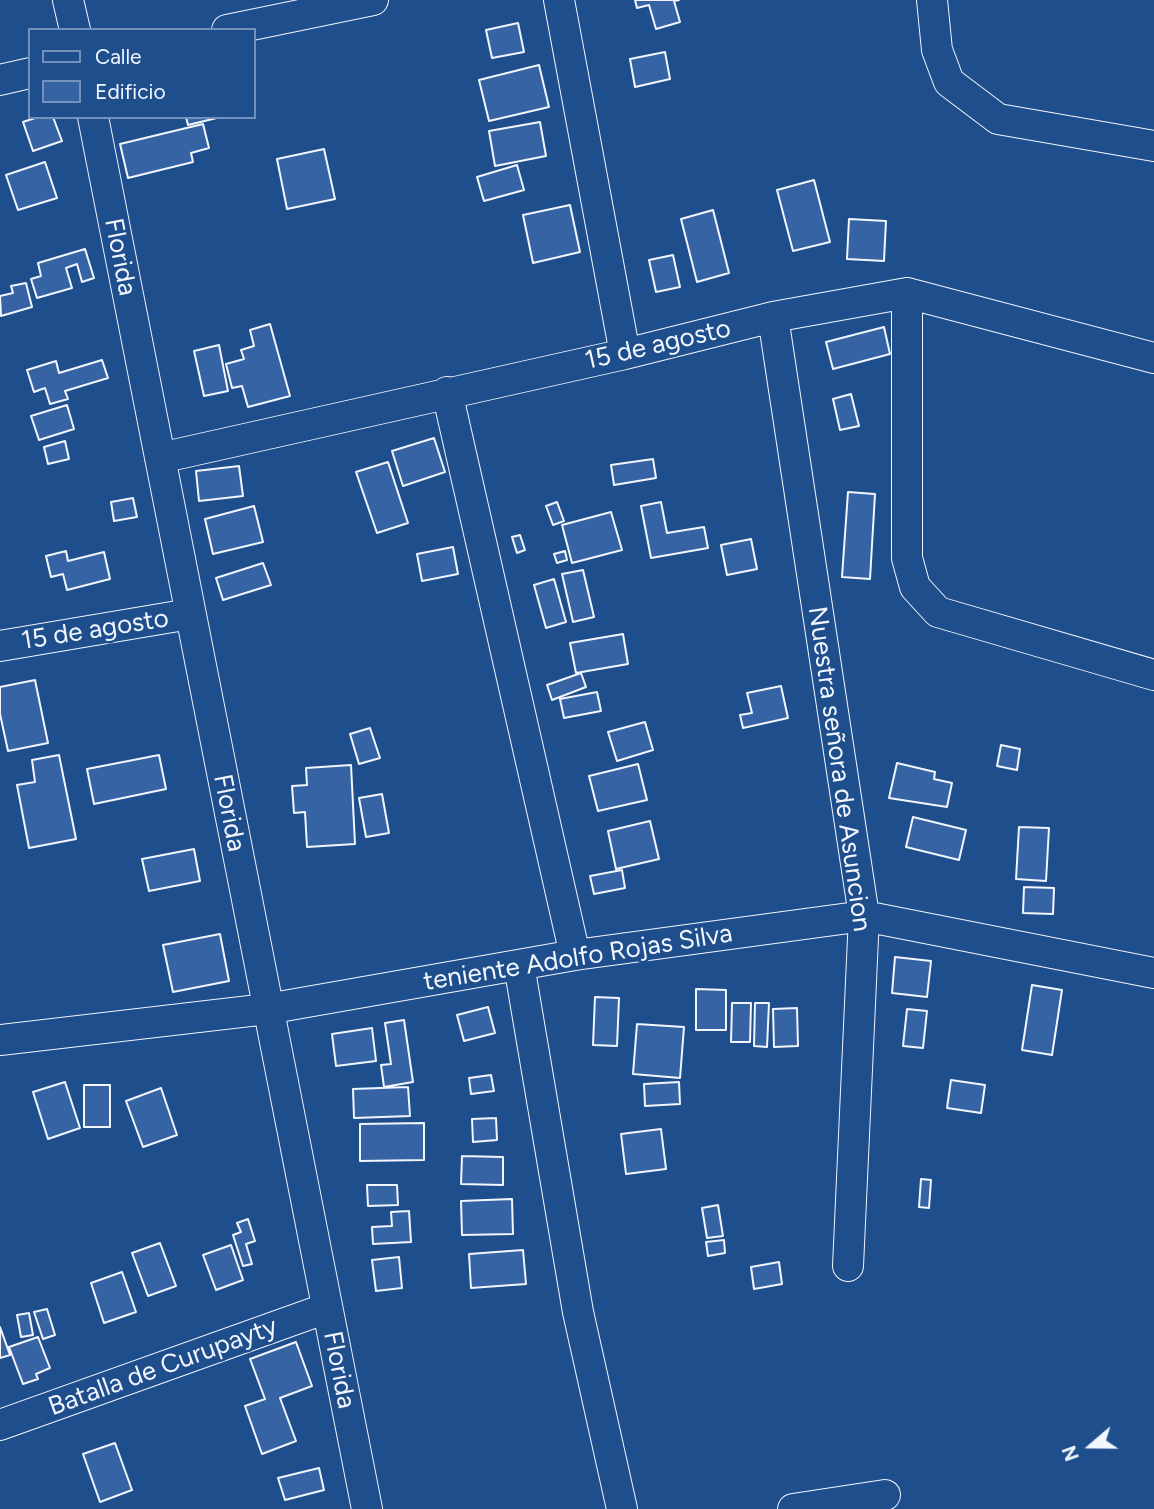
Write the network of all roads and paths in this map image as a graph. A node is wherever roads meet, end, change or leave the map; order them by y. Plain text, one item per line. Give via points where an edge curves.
1 (68, 0) edge
2 (373, 0) edge
3 (559, 0) edge
4 (932, 0) edge
5 (75, 28) edge
6 (237, 28) edge
7 (28, 73) edge
8 (0, 80) edge
9 (93, 119) edge
10 (1154, 146) edge
11 (907, 293) junction
12 (773, 317) junction
13 (625, 354) junction
14 (1154, 358) edge
15 (447, 392) junction
16 (160, 458) junction
17 (190, 614) junction
18 (0, 646) edge
19 (1154, 675) edge
20 (864, 916) junction
21 (575, 955) junction
22 (519, 965) junction
23 (1154, 973) edge
24 (267, 1009) junction
25 (0, 1040) edge
26 (848, 1266) dead end
27 (327, 1308) junction
28 (0, 1425) edge
29 (885, 1495) dead end
30 (367, 1509) edge
31 (622, 1509) edge
32 (793, 1509) edge

1 - 5 street
2 - 6 street
3 - 13 street
4 - 10 street via 937,50 949,82 998,119
7 - 8 street
9 - 16 street, Florida
11 - 12 street, 15 de agosto
11 - 14 street, 15 de agosto
11 - 19 street via 907,558 915,587 938,612
12 - 13 street, 15 de agosto
12 - 20 street, Nuestra señora de Asuncion
13 - 15 street, 15 de agosto
15 - 16 street, 15 de agosto
15 - 21 street
16 - 17 street, Florida
17 - 18 street, 15 de agosto
17 - 24 street, Florida
20 - 21 street, teniente Adolfo Rojas Silva
20 - 23 street, teniente Adolfo Rojas Silva
20 - 26 street, Nuestra señora de Asuncion
21 - 22 street, teniente Adolfo Rojas Silva
22 - 24 street, teniente Adolfo Rojas Silva
22 - 31 street via 578,1312
24 - 25 street, teniente Adolfo Rojas Silva
24 - 27 street, Florida
27 - 28 street, Batalla de Curupayty
27 - 30 street, Florida
29 - 32 street

